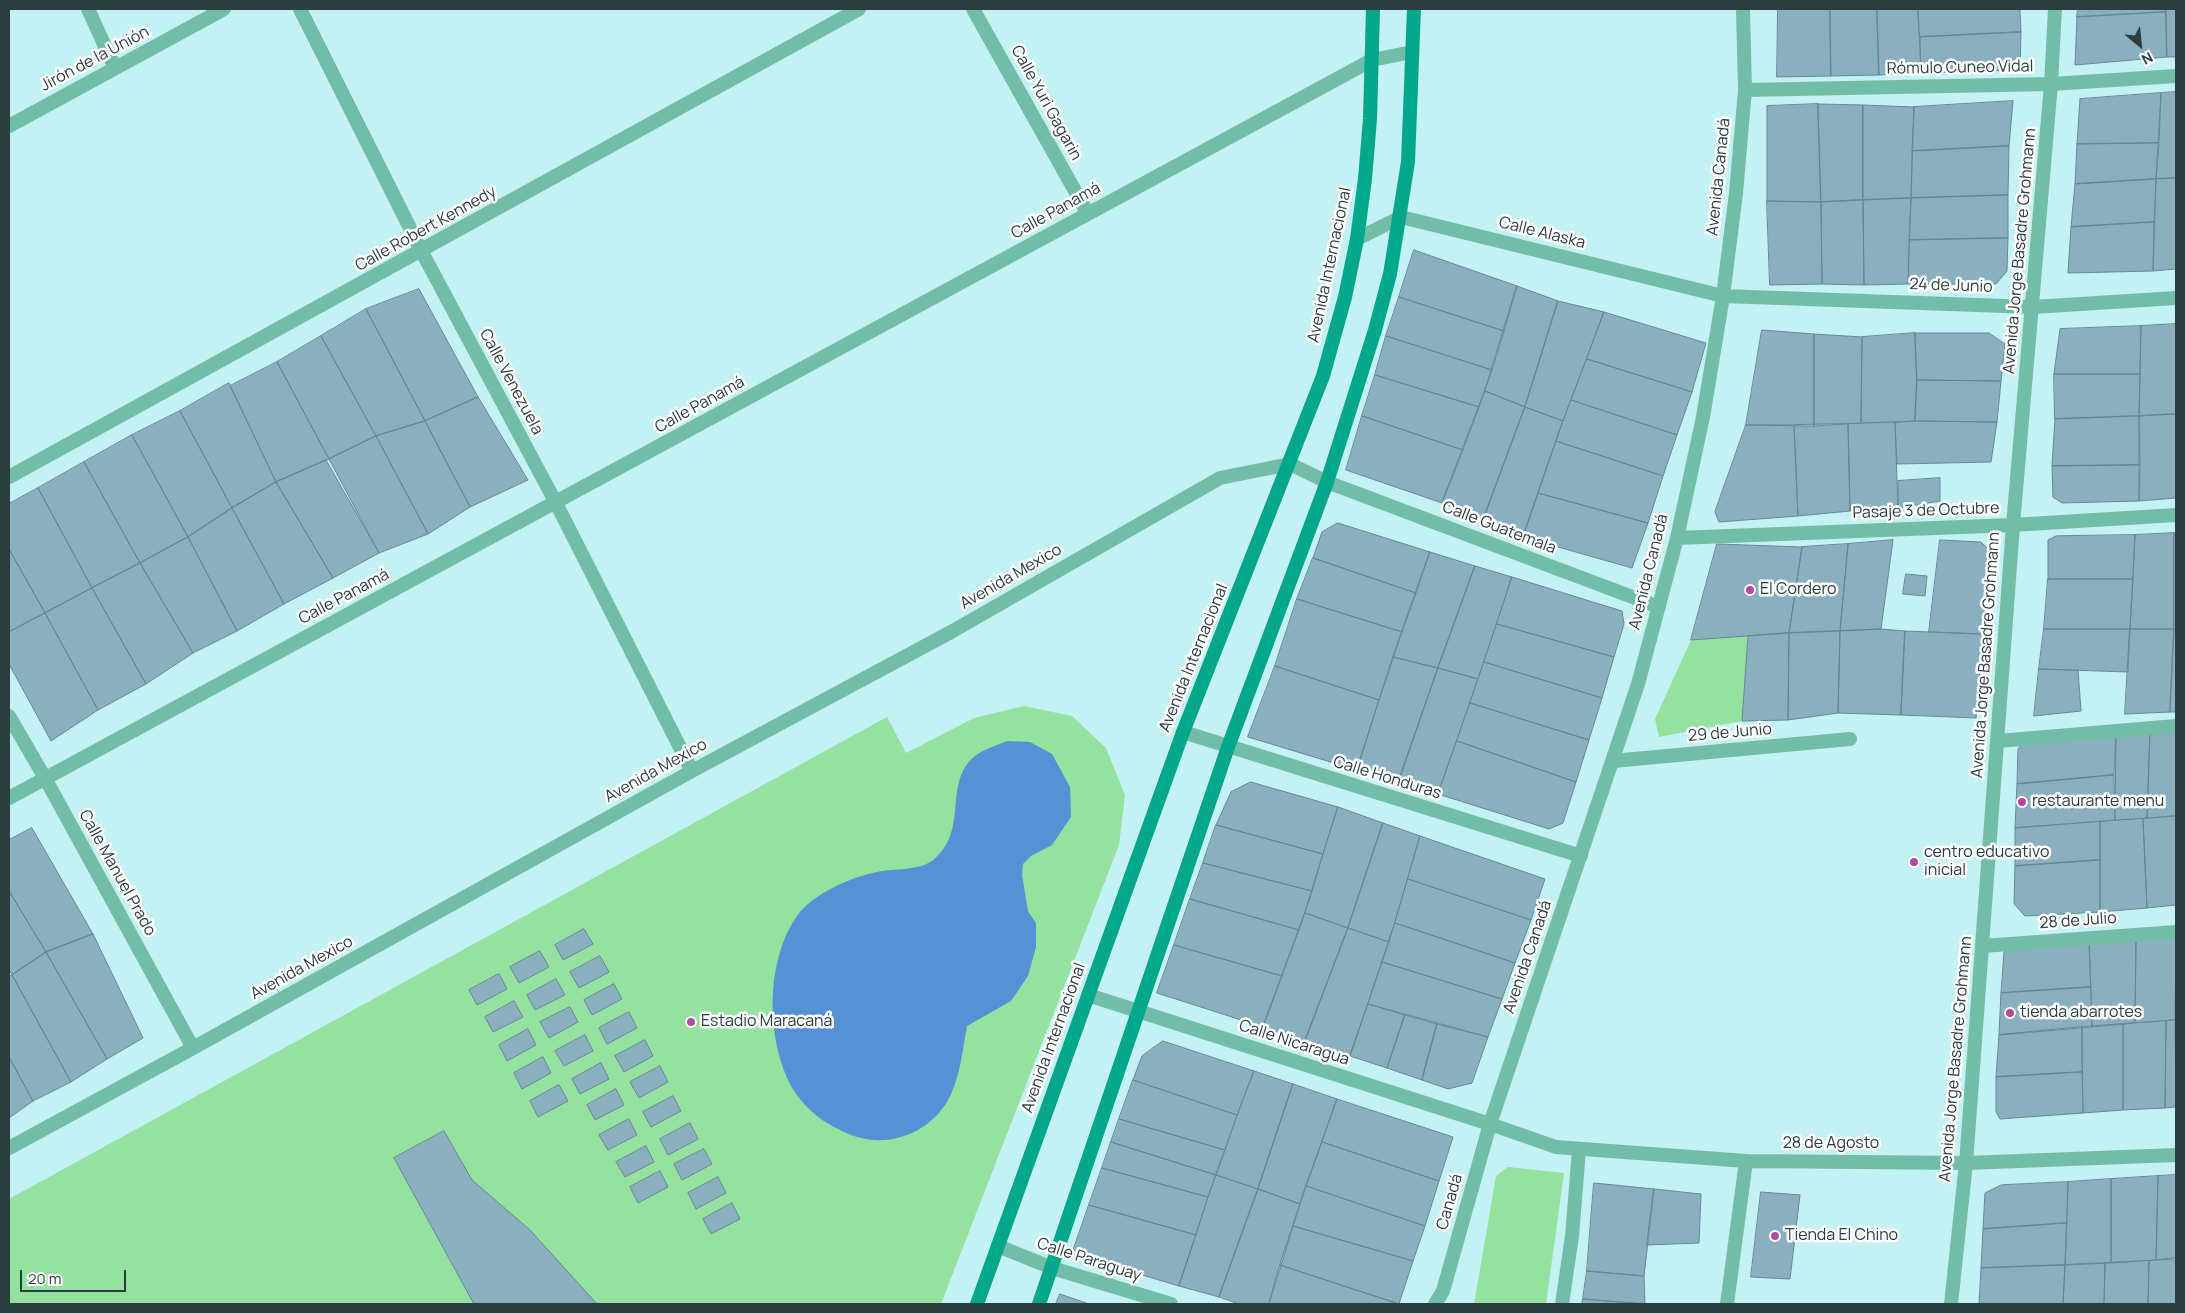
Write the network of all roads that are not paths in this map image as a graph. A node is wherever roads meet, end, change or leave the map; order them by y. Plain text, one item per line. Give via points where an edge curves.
1 (88, 9) edge
2 (224, 9) edge
3 (300, 9) edge
4 (859, 9) edge
5 (973, 9) edge
6 (1373, 9) edge
7 (1414, 9) edge
8 (1743, 9) edge
9 (2055, 9) edge
10 (1412, 52) junction
11 (1372, 60) junction
12 (115, 68) junction
13 (2176, 76) edge
14 (2051, 84) junction
15 (1745, 90) junction
16 (9, 126) edge
17 (1088, 214) junction
18 (1400, 217) junction
19 (1357, 238) junction
20 (422, 252) junction
21 (1724, 296) junction
22 (2176, 298) edge
23 (2033, 307) junction
24 (1290, 464) junction
25 (9, 477) edge
26 (1327, 482) junction
27 (556, 503) junction
28 (2176, 515) edge
29 (2013, 525) junction
30 (1677, 538) junction
31 (1659, 607) junction
32 (9, 716) edge
33 (2176, 726) edge
34 (1183, 732) junction
35 (1850, 740) dead end
36 (1998, 740) junction
37 (1228, 747) junction
38 (1614, 761) junction
39 (692, 770) junction
40 (45, 778) junction
41 (9, 798) edge
42 (1581, 856) junction
43 (2176, 932) edge
44 (1982, 946) junction
45 (1088, 995) junction
46 (1138, 1012) junction
47 (193, 1048) junction
48 (1490, 1124) junction
49 (9, 1148) edge
50 (1579, 1150) junction
51 (2176, 1155) edge
52 (1746, 1162) junction
53 (1966, 1163) junction
54 (998, 1246) junction
55 (1052, 1268) junction
56 (1443, 1298) edge
57 (977, 1304) edge
58 (1039, 1304) edge
59 (1171, 1304) edge
60 (1435, 1304) edge
61 (1562, 1304) edge
62 (1727, 1304) edge
63 (1952, 1304) edge

1 - 12 street
2 - 12 street, Jirón de la Unión
3 - 20 street, Calle Venezuela
4 - 20 street, Calle Robert Kennedy
5 - 17 street, Calle Yuri Gagarin
6 - 11 main road, Avenida Internacional
7 - 10 main road
8 - 15 street, Avenida Canadá
9 - 14 street, Avenida Jorge Basadre Grohmann
10 - 11 street, Calle Panamá
10 - 18 main road via 1408,162
11 - 17 street, Calle Panamá
11 - 19 main road, Avenida Internacional via 1370,120
12 - 16 street, Jirón de la Unión
13 - 14 street, Rómulo Cuneo Vidal
14 - 15 street, Rómulo Cuneo Vidal
14 - 23 street, Avenida Jorge Basadre Grohmann
15 - 21 street, Avenida Canadá
17 - 27 street, Calle Panamá
18 - 19 street
18 - 21 street, Calle Alaska
18 - 26 main road via 1390,274 1375,330
19 - 24 main road, Avenida Internacional via 1326,368
20 - 25 street, Calle Robert Kennedy
20 - 27 street, Calle Venezuela
21 - 23 street, 24 de Junio
21 - 30 street, Avenida Canadá via 1703,418
22 - 23 street, 24 de Junio
23 - 29 street, Avenida Jorge Basadre Grohmann
24 - 26 street
24 - 34 main road, Avenida Internacional
24 - 39 street, Avenida Mexico via 1220,478 951,632
26 - 31 street, Calle Guatemala
26 - 37 main road
27 - 39 street, Calle Venezuela
27 - 40 street, Calle Panamá
28 - 29 street, Pasaje 3 de Octubre
29 - 30 street, Pasaje 3 de Octubre
29 - 36 street, Avenida Jorge Basadre Grohmann
30 - 31 street, Avenida Canadá
31 - 38 street, Avenida Canadá
32 - 40 street, Calle Manuel Prado
33 - 36 street
34 - 37 street, Calle Honduras
34 - 45 main road, Avenida Internacional
35 - 38 street, 29 de Junio
36 - 44 street, Avenida Jorge Basadre Grohmann
37 - 42 street, Calle Honduras
37 - 46 main road
38 - 42 street, Avenida Canadá
39 - 47 street, Avenida Mexico
40 - 41 street, Calle Panamá
40 - 47 street, Calle Manuel Prado
42 - 48 street, Avenida Canadá
43 - 44 street, 28 de Julio
44 - 53 street, Avenida Jorge Basadre Grohmann
45 - 46 street, Calle Nicaragua
45 - 54 main road, Avenida Internacional
46 - 48 street, Calle Nicaragua
46 - 55 main road
47 - 49 street, Avenida Mexico
48 - 50 street, 28 de Agosto via 1556,1147
48 - 56 street, Canadá
50 - 52 street, 28 de Agosto
50 - 61 street
51 - 53 street, 28 de Agosto
52 - 53 street, 28 de Agosto
52 - 62 street
53 - 63 street, Avenida Jorge Basadre Grohmann
54 - 55 street, Calle Paraguay
54 - 57 main road, Avenida Internacional
55 - 58 main road
55 - 59 street, Calle Paraguay
56 - 60 street, Canadá

